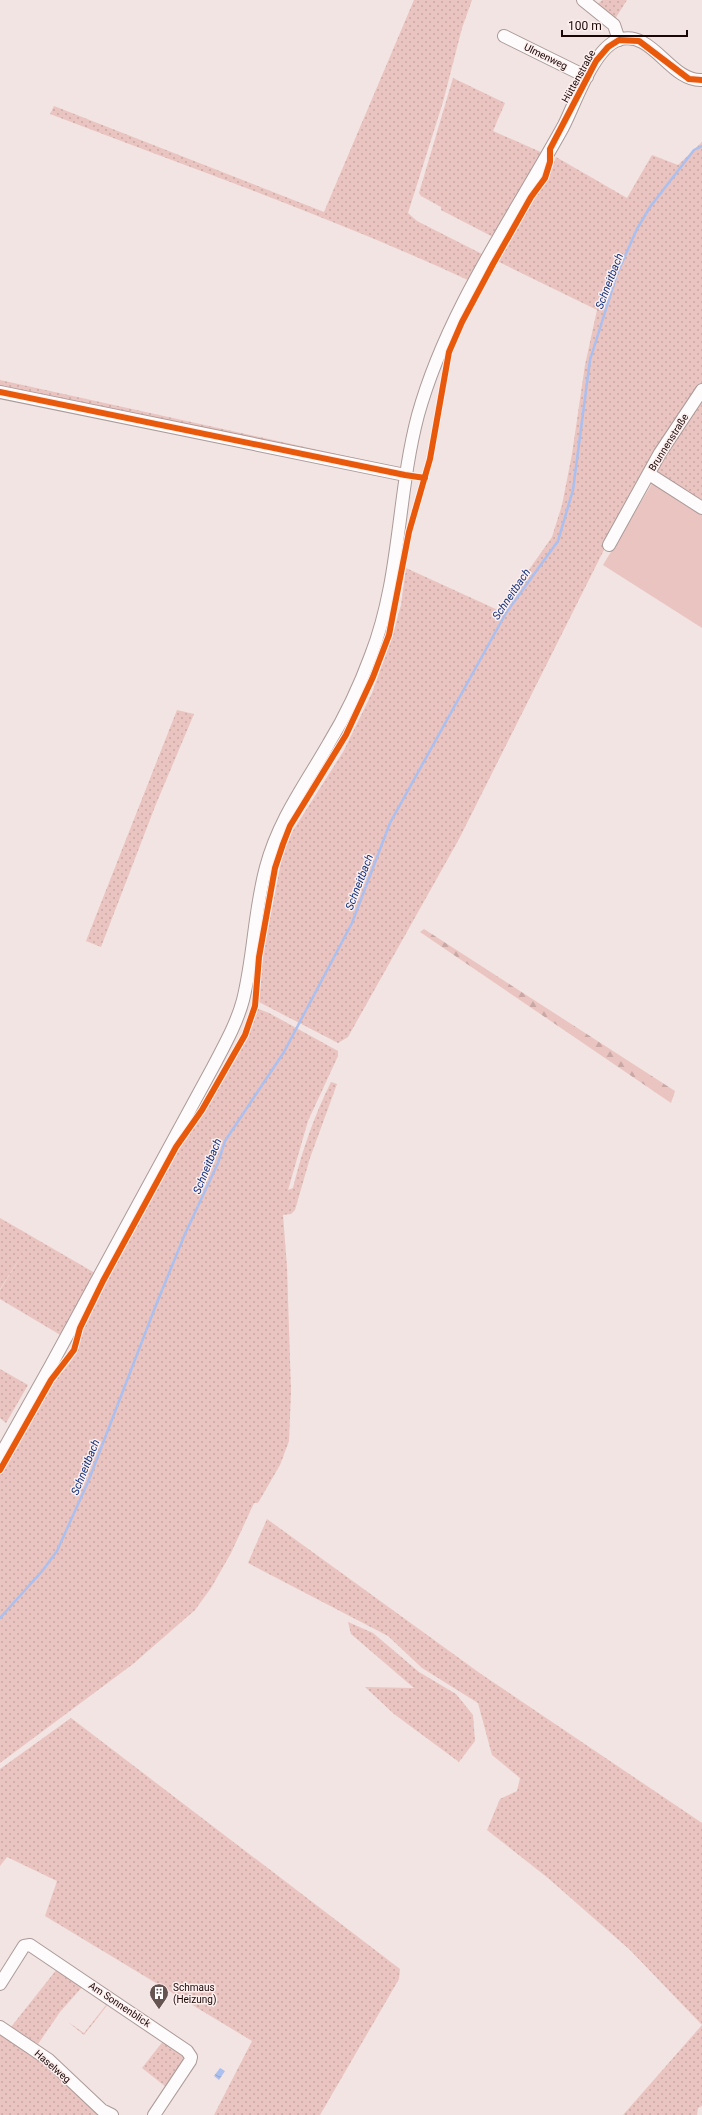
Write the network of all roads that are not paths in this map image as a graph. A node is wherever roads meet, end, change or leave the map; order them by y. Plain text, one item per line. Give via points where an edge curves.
1 (583, 0) edge
2 (504, 36) dead end
3 (619, 40) junction
4 (587, 77) junction
5 (702, 80) edge
6 (702, 390) edge
7 (0, 392) edge
8 (648, 474) junction
9 (405, 475) junction
10 (702, 508) edge
11 (609, 545) dead end
12 (0, 1456) edge
13 (0, 1984) edge
14 (0, 2026) edge
15 (107, 2112) edge
16 (154, 2115) edge

1 - 3 street via 614,25
2 - 4 street, Ulmenweg
3 - 4 street, Hüttenstraße via 602,53
3 - 5 street via 639,41 689,79
4 - 9 street, Hüttenstraße via 562,127 486,259 448,334 422,402
6 - 8 street, Brunnenstraße
7 - 9 street
8 - 10 street, Brunnenstraße
8 - 11 street, Brunnenstraße
9 - 12 street, Hüttenstraße via 394,567 383,621 359,686 329,743 281,823 266,866 243,999 235,1021 213,1067
13 - 16 street, Am Sonnenblick via 24,1946 30,1945 188,2051 190,2061
14 - 15 street, Haselweg via 49,2060

